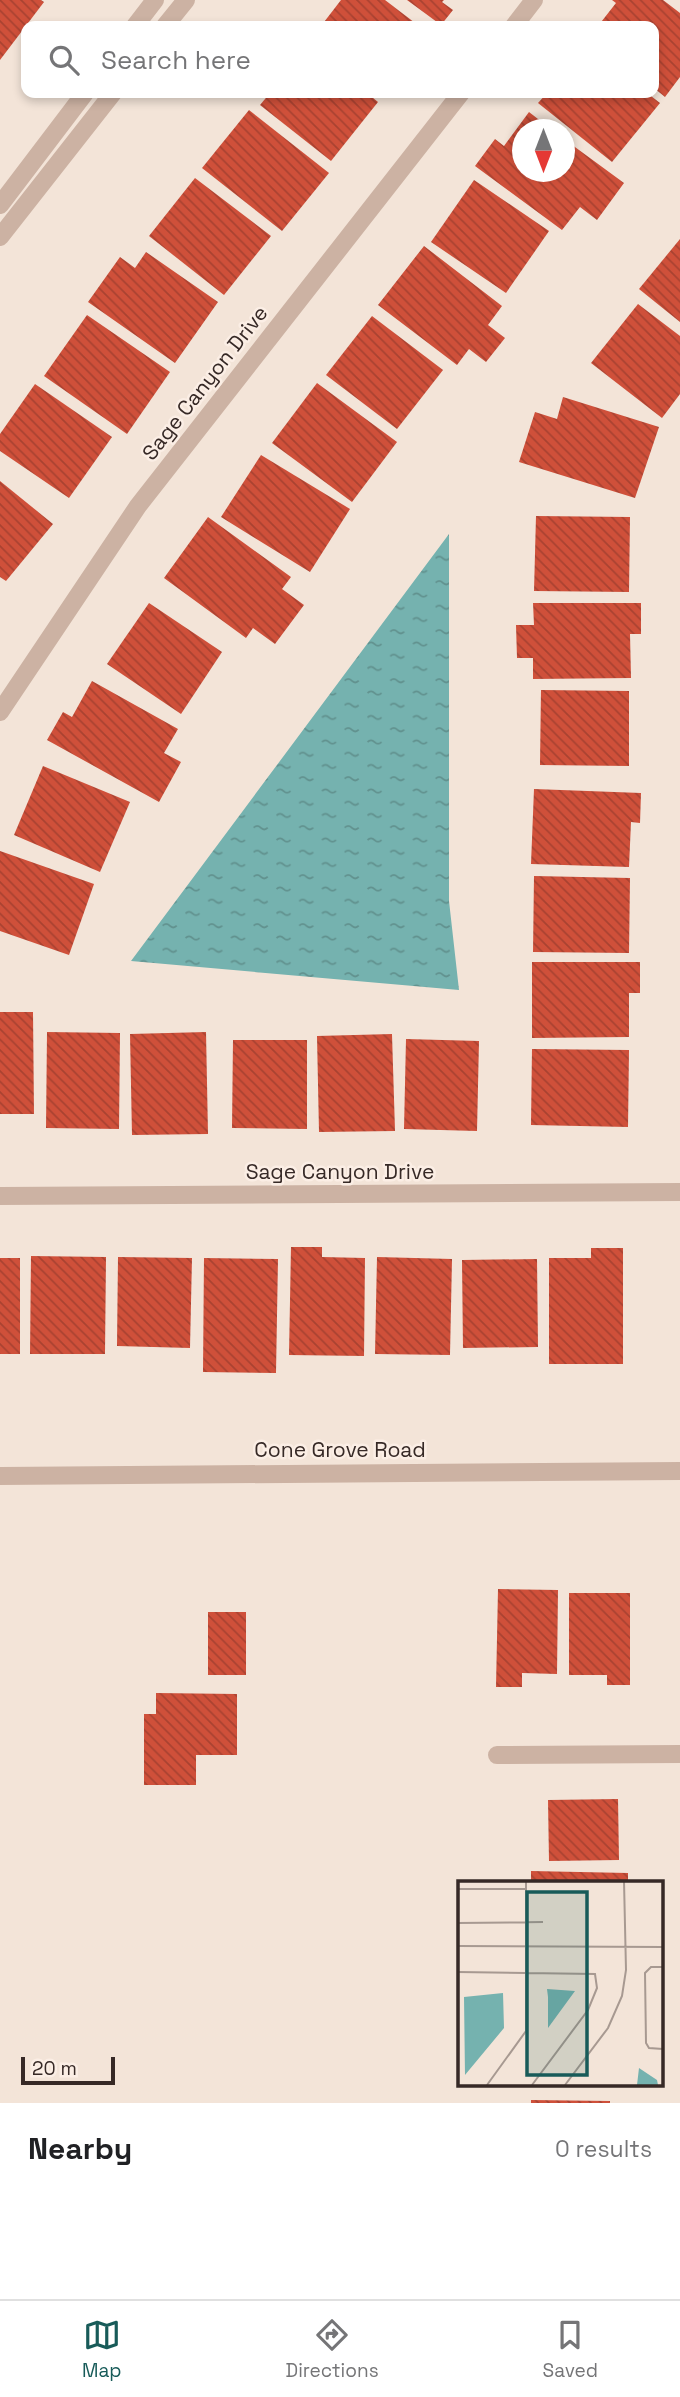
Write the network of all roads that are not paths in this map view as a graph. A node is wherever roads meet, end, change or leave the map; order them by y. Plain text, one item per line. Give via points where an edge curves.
1 (155, 0) edge
2 (186, 0) edge
3 (534, 0) edge
4 (139, 21) edge
5 (169, 21) edge
6 (518, 21) edge
7 (81, 98) edge
8 (109, 98) edge
9 (457, 98) edge
10 (0, 205) edge
11 (0, 237) edge
12 (0, 712) edge
13 (680, 1192) edge
14 (0, 1196) edge
15 (680, 1471) edge
16 (0, 1476) edge
17 (680, 1754) edge
18 (497, 1755) dead end

1 - 4 street
2 - 5 street
3 - 6 street
7 - 10 street
8 - 11 street
9 - 12 street, Sage Canyon Drive via 138,506
13 - 14 street, Sage Canyon Drive
15 - 16 street, Cone Grove Road
17 - 18 street

